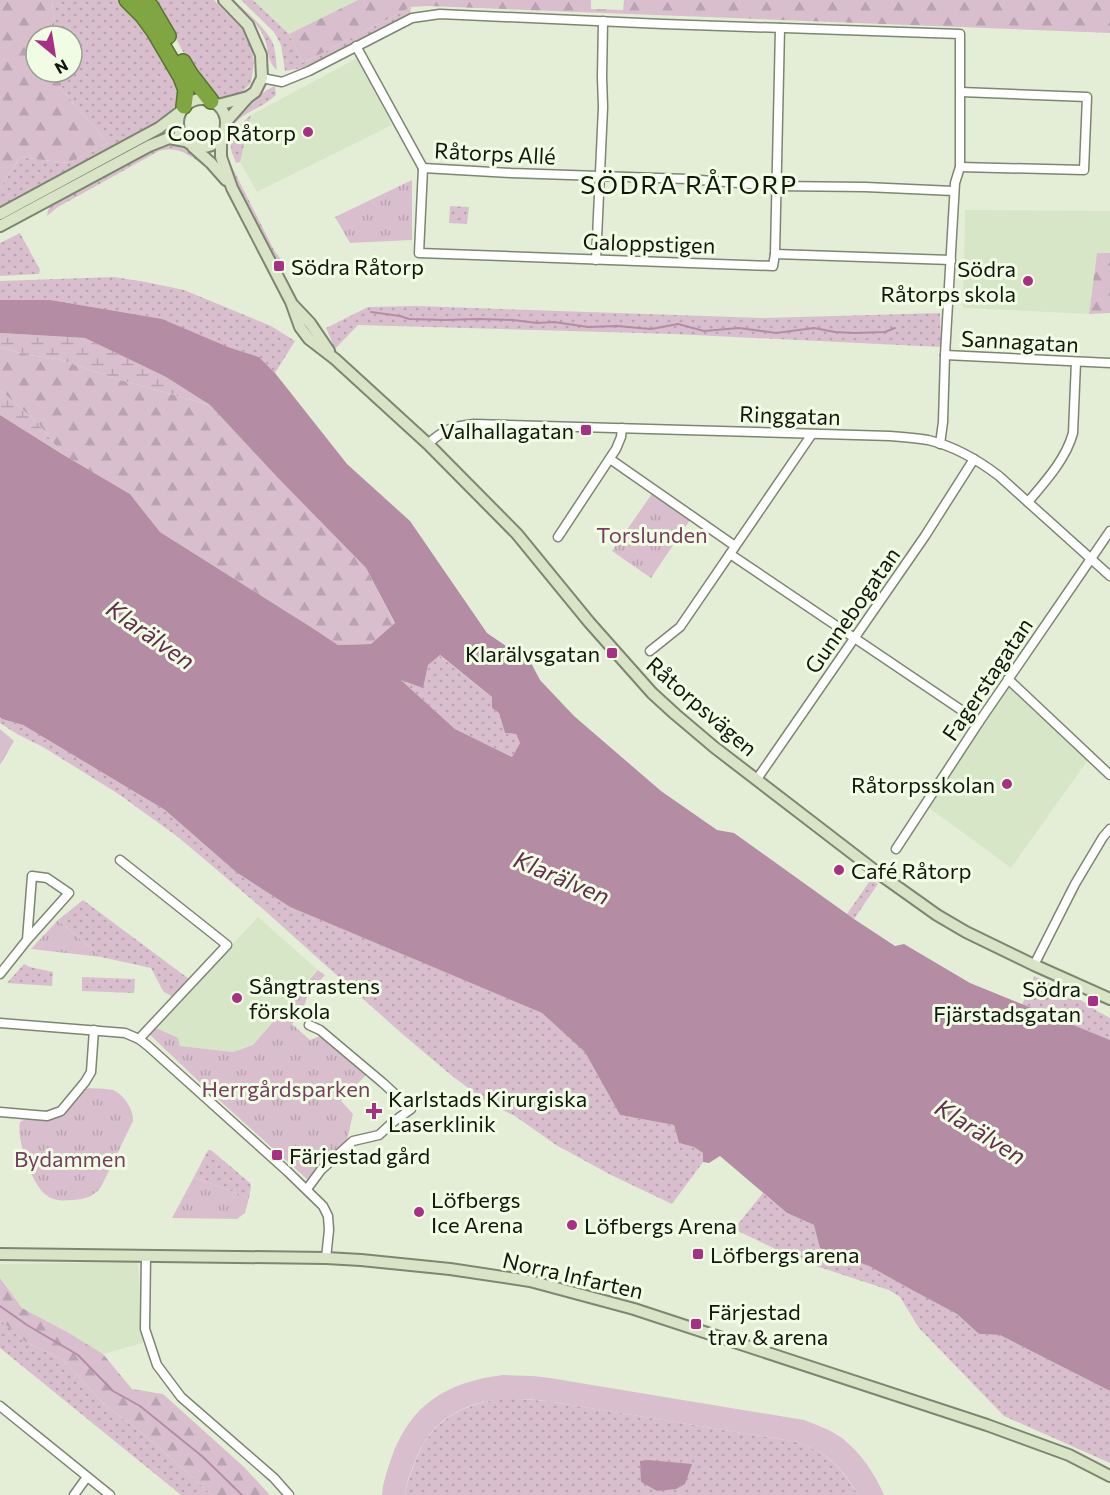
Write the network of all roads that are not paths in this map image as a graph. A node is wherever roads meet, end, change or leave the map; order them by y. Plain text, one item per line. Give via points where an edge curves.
1 (127, 0) edge
2 (145, 0) edge
3 (224, 0) edge
4 (603, 21) junction
5 (780, 28) junction
6 (356, 46) junction
7 (262, 78) junction
8 (961, 92) junction
9 (248, 97) junction
10 (214, 103) junction
11 (182, 109) junction
12 (226, 122) junction
13 (221, 138) junction
14 (188, 143) junction
15 (960, 167) junction
16 (423, 168) junction
17 (600, 176) junction
18 (776, 186) junction
19 (232, 188) junction
20 (954, 191) junction
21 (0, 214) edge
22 (0, 226) edge
23 (775, 254) junction
24 (596, 260) junction
25 (951, 260) junction
26 (945, 355) junction
27 (1076, 362) junction
28 (1110, 363) edge
29 (622, 429) junction
30 (812, 434) junction
31 (428, 444) junction
32 (940, 444) junction
33 (610, 459) junction
34 (974, 459) junction
35 (1028, 502) junction
36 (1110, 531) edge
37 (558, 537) dead end
38 (733, 550) junction
39 (1091, 558) junction
40 (1110, 576) edge
41 (855, 638) junction
42 (650, 651) dead end
43 (1008, 680) junction
44 (979, 722) junction
45 (1110, 775) edge
46 (756, 779) junction
47 (1110, 829) edge
48 (896, 849) dead end
49 (120, 860) dead end
50 (27, 940) junction
51 (1034, 965) junction
52 (0, 974) edge
53 (1110, 999) edge
54 (0, 1023) edge
55 (309, 1025) dead end
56 (94, 1030) junction
57 (138, 1039) junction
58 (0, 1112) edge
59 (307, 1189) junction
60 (0, 1254) edge
61 (146, 1256) junction
62 (326, 1258) junction
63 (0, 1406) edge
64 (1110, 1476) edge
65 (87, 1477) junction
66 (74, 1495) edge
67 (110, 1495) edge
68 (289, 1495) edge

1 - 11 highway via 154,31 181,77 186,90
2 - 10 highway via 190,74
3 - 7 street via 248,25 261,55
4 - 5 street
4 - 6 street via 425,15
4 - 17 street
5 - 8 street via 960,34
5 - 18 street
6 - 7 street via 282,81
6 - 16 street, Råtorps Allé
7 - 9 street
8 - 15 street
8 - 15 street via 1087,97 1084,170
9 - 10 street
9 - 12 street
10 - 11 street via 197,99
10 - 12 street
11 - 14 street via 178,127
11 - 21 street via 159,128
12 - 13 street
13 - 14 street via 208,147
13 - 19 street via 221,157
14 - 19 street
14 - 22 street via 170,138 149,146
15 - 20 street
16 - 17 street, Råtorps Allé
16 - 24 street, Galoppstigen via 419,253
17 - 18 street, Råtorps Allé
17 - 24 street
18 - 20 street, Råtorps Allé
18 - 23 street
19 - 31 street, Råtorpsvägen via 309,339
20 - 25 street
23 - 24 street, Galoppstigen via 773,266
23 - 25 street
25 - 26 street
26 - 27 street, Sannagatan
26 - 32 street, Sannagatan
27 - 28 street, Sannagatan
27 - 35 street via 1071,441
29 - 30 street, Ringgatan
29 - 31 street, Ringgatan via 474,424 444,431
29 - 33 street
30 - 32 street, Ringgatan via 890,436
30 - 38 street
31 - 46 street, Råtorpsvägen via 517,534 652,693
32 - 34 street, Ringgatan
33 - 37 street
33 - 38 street
34 - 35 street, Ringgatan
34 - 41 street, Gunnebogatan
35 - 39 street, Ringgatan
36 - 39 street, Fagerstagatan
38 - 41 street
38 - 42 street via 680,627
39 - 40 street, Ringgatan
39 - 43 street, Fagerstagatan
41 - 44 street
41 - 46 street, Gunnebogatan
43 - 44 street, Fagerstagatan
43 - 45 street
44 - 48 street, Fagerstagatan
46 - 51 street, Råtorpsvägen via 923,905 966,932
47 - 51 street via 1075,884
49 - 57 street via 227,945
50 - 50 street via 69,893 47,878 32,876
50 - 52 street
51 - 53 street, Råtorpsvägen
54 - 56 street
55 - 59 street via 320,1030 411,1109 379,1134 353,1142 321,1170
56 - 57 street via 125,1033
56 - 58 street via 91,1072 61,1111 47,1116
57 - 59 street
59 - 62 street via 328,1216
60 - 61 street, Norra Infarten
61 - 62 street, Norra Infarten
61 - 68 street via 145,1329 157,1365 181,1397
62 - 64 street, Norra Infarten via 530,1281 634,1309 987,1425 1069,1455
63 - 65 street
65 - 66 street
65 - 67 street

